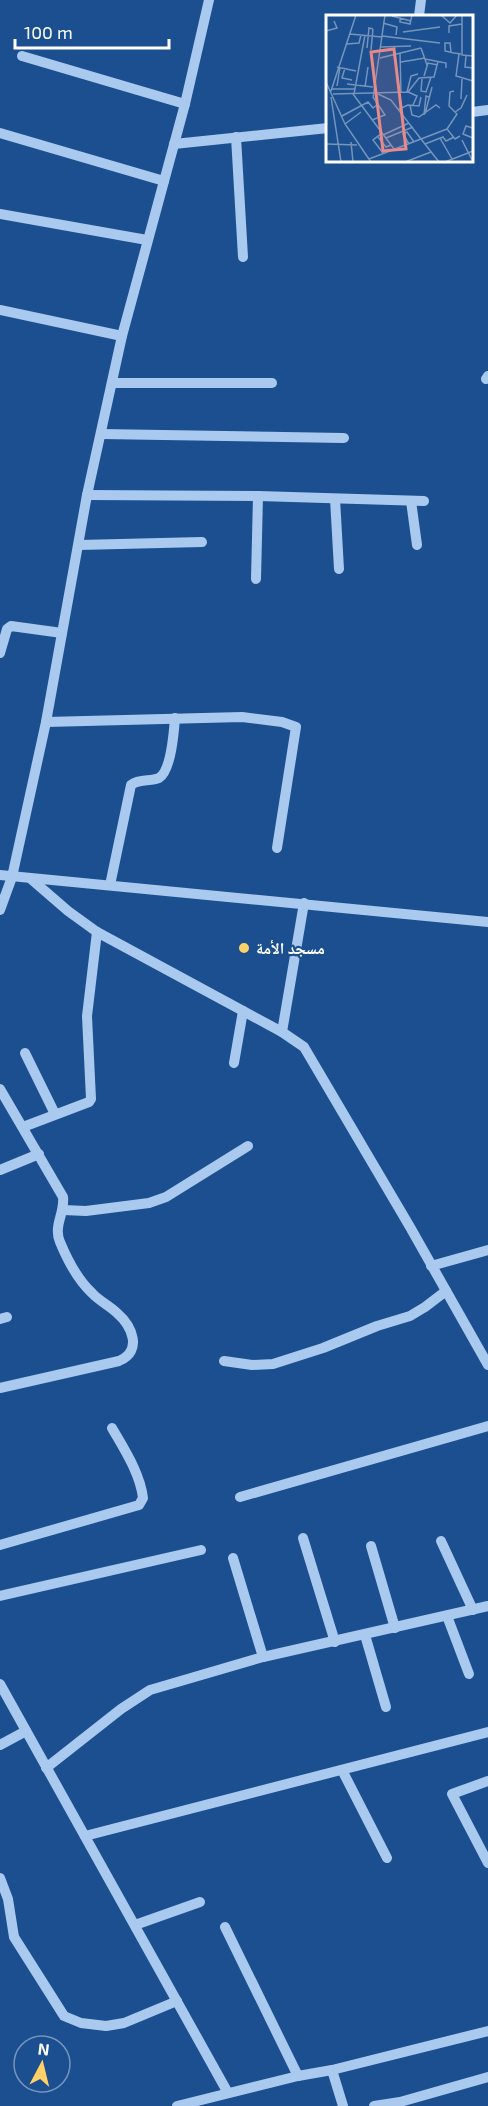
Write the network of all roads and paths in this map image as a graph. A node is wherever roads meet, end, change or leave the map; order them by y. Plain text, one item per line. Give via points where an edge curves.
1 (209, 0) edge
2 (421, 0) edge
3 (419, 15) edge
4 (22, 56) dead end
5 (185, 104) junction
6 (488, 110) edge
7 (473, 112) edge
8 (326, 128) edge
9 (0, 133) edge
10 (236, 137) junction
11 (174, 144) junction
12 (164, 181) junction
13 (0, 214) edge
14 (147, 240) junction
15 (243, 257) dead end
16 (0, 310) edge
17 (122, 336) junction
18 (112, 383) junction
19 (272, 383) dead end
20 (101, 434) junction
21 (344, 438) dead end
22 (87, 495) junction
23 (258, 496) junction
24 (336, 499) junction
25 (411, 501) junction
26 (424, 501) dead end
27 (202, 542) dead end
28 (79, 544) junction
29 (417, 545) dead end
30 (339, 569) dead end
31 (256, 579) dead end
32 (62, 633) junction
33 (0, 653) edge
34 (175, 718) junction
35 (46, 722) junction
36 (277, 848) dead end
37 (0, 875) edge
38 (12, 877) junction
39 (31, 879) junction
40 (110, 885) junction
41 (304, 903) junction
42 (0, 910) edge
43 (488, 922) edge
44 (97, 932) junction
45 (243, 1011) junction
46 (282, 1032) junction
47 (25, 1053) dead end
48 (234, 1063) dead end
49 (0, 1089) edge
50 (56, 1114) junction
51 (23, 1127) junction
52 (248, 1146) dead end
53 (39, 1154) junction
54 (0, 1170) edge
55 (63, 1210) junction
56 (488, 1250) edge
57 (431, 1266) junction
58 (446, 1291) junction
59 (224, 1361) dead end
60 (488, 1365) edge
61 (0, 1388) edge
62 (488, 1426) edge
63 (112, 1428) dead end
64 (240, 1497) dead end
65 (303, 1538) dead end
66 (441, 1541) dead end
67 (0, 1545) edge
68 (371, 1546) dead end
69 (201, 1550) dead end
70 (233, 1558) dead end
71 (0, 1596) edge
72 (488, 1606) edge
73 (472, 1610) junction
74 (447, 1616) junction
75 (395, 1628) junction
76 (365, 1635) junction
77 (335, 1642) junction
78 (262, 1657) junction
79 (469, 1674) dead end
80 (0, 1684) edge
81 (386, 1707) dead end
82 (26, 1731) junction
83 (488, 1732) edge
84 (0, 1745) edge
85 (46, 1768) junction
86 (342, 1770) junction
87 (488, 1781) edge
88 (85, 1836) junction
89 (387, 1858) dead end
90 (488, 1862) edge
91 (0, 1878) edge
92 (200, 1902) dead end
93 (135, 1925) junction
94 (225, 1927) dead end
95 (177, 2001) junction
96 (488, 2031) edge
97 (332, 2070) junction
98 (298, 2076) junction
99 (488, 2077) edge
100 (228, 2093) junction
101 (197, 2104) edge
102 (177, 2106) edge
103 (343, 2106) edge
104 (374, 2106) edge

1 - 5 street
2 - 3 street
4 - 5 street
5 - 11 street
6 - 7 street
8 - 10 street
9 - 12 street
10 - 11 street
10 - 15 street
11 - 12 street
12 - 14 street
13 - 14 street
14 - 17 street
16 - 17 street
17 - 18 street
18 - 19 street
18 - 20 street
20 - 21 street
20 - 22 street
22 - 23 street
22 - 28 street
23 - 24 street
23 - 31 street
24 - 25 street
24 - 30 street
25 - 26 street
25 - 29 street
27 - 28 street
28 - 32 street
32 - 33 street via 11,626
32 - 35 street
34 - 35 street
34 - 36 street via 242,717 296,727
34 - 40 street via 164,773 131,785
35 - 38 street
37 - 38 street
38 - 39 street
38 - 42 street
39 - 40 street
39 - 44 street
40 - 41 street
41 - 43 street
41 - 46 street
44 - 45 street
44 - 50 street via 87,1016 91,1099
45 - 46 street
45 - 48 street
46 - 57 street via 304,1047
47 - 50 street
49 - 51 street
50 - 51 street
51 - 53 street
52 - 55 street via 166,1197 149,1203
53 - 54 street
53 - 55 street via 63,1197
55 - 61 street via 58,1224 59,1241 91,1293 127,1325 134,1342 132,1351 119,1361
56 - 57 street
57 - 58 street
58 - 59 street via 410,1316 273,1364
58 - 60 street
62 - 64 street
63 - 67 street via 138,1480 143,1498 139,1505
65 - 77 street
66 - 73 street
68 - 75 street
69 - 71 street
70 - 78 street
72 - 73 street
73 - 74 street
74 - 75 street
74 - 79 street
75 - 76 street
76 - 77 street
76 - 81 street
77 - 78 street
78 - 85 street via 150,1690
80 - 82 street
82 - 84 street
82 - 85 street
83 - 86 street
85 - 88 street
86 - 88 street
86 - 89 street
87 - 90 street via 452,1794
88 - 93 street
91 - 95 street via 14,1937 64,2016 106,2026 124,2023
92 - 93 street
93 - 95 street
94 - 98 street
95 - 100 street
96 - 97 street
97 - 98 street
97 - 103 street
98 - 100 street
99 - 104 street
100 - 101 street
101 - 102 street

